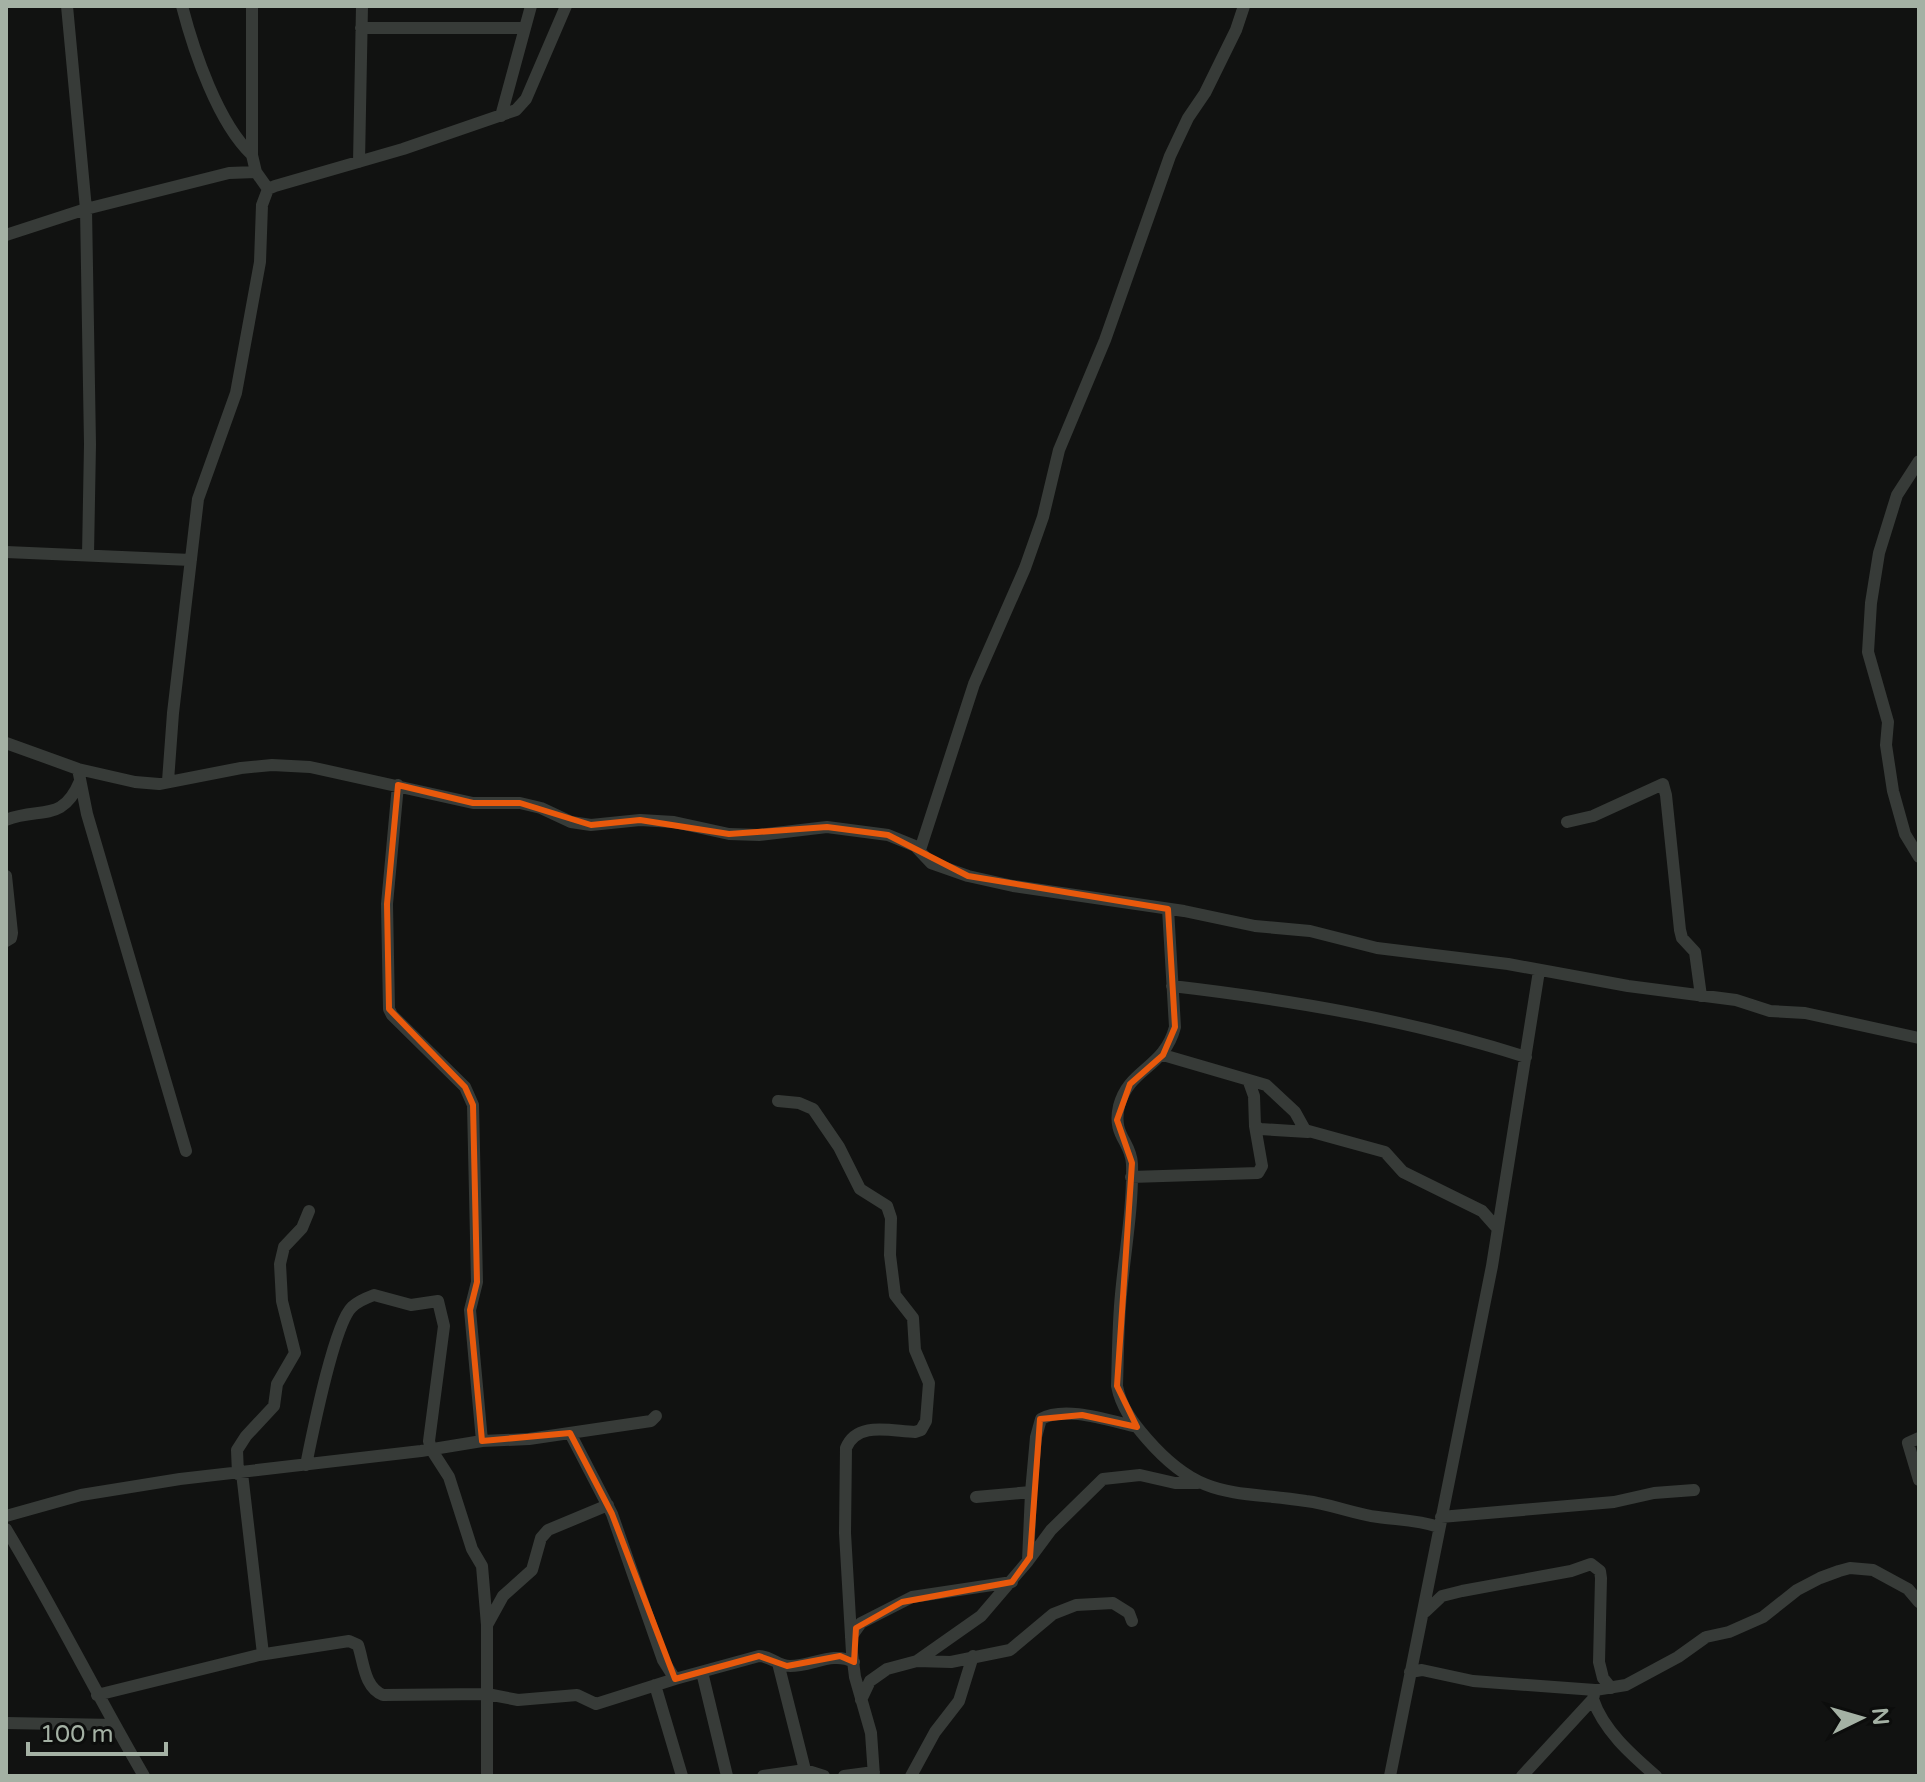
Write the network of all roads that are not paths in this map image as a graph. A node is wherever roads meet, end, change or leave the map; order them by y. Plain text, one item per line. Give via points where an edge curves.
1 (67, 6) edge
2 (182, 6) edge
3 (252, 6) edge
4 (362, 6) edge
5 (531, 6) edge
6 (566, 6) edge
7 (1244, 6) edge
8 (361, 28) junction
9 (525, 28) junction
10 (501, 116) junction
11 (252, 155) junction
12 (359, 162) junction
13 (256, 172) junction
14 (268, 189) junction
15 (86, 209) junction
16 (6, 235) edge
17 (1919, 461) edge
18 (6, 552) edge
19 (88, 555) junction
20 (191, 560) junction
21 (6, 743) edge
22 (79, 775) junction
23 (168, 781) junction
24 (398, 785) junction
25 (6, 820) edge
26 (1567, 822) dead end
27 (920, 850) junction
28 (1919, 857) edge
29 (6, 876) edge
30 (1168, 909) junction
31 (6, 941) edge
32 (1539, 971) junction
33 (1172, 986) junction
34 (1701, 996) junction
35 (1919, 1038) edge
36 (1163, 1055) junction
37 (1526, 1057) junction
38 (1249, 1082) junction
39 (778, 1101) dead end
40 (1255, 1126) junction
41 (1308, 1132) junction
42 (186, 1151) dead end
43 (1131, 1177) junction
44 (309, 1211) dead end
45 (1498, 1229) junction
46 (656, 1416) dead end
47 (1137, 1427) junction
48 (570, 1433) junction
49 (1919, 1438) edge
50 (482, 1441) junction
51 (431, 1449) junction
52 (306, 1465) junction
53 (240, 1473) junction
54 (1919, 1480) edge
55 (1202, 1483) junction
56 (1694, 1490) dead end
57 (1031, 1492) junction
58 (976, 1497) dead end
59 (608, 1505) junction
60 (6, 1516) edge
61 (1440, 1522) junction
62 (6, 1529) edge
63 (1028, 1561) junction
64 (1012, 1582) junction
65 (1919, 1602) edge
66 (1424, 1613) junction
67 (1132, 1621) dead end
68 (487, 1625) junction
69 (851, 1637) junction
70 (263, 1654) junction
71 (973, 1656) junction
72 (917, 1661) junction
73 (854, 1662) junction
74 (778, 1663) junction
75 (702, 1672) junction
76 (1410, 1672) junction
77 (675, 1679) junction
78 (655, 1685) junction
79 (1611, 1688) junction
80 (487, 1694) junction
81 (1594, 1694) junction
82 (97, 1695) junction
83 (861, 1700) junction
84 (6, 1723) edge
85 (114, 1725) junction
86 (805, 1770) junction
87 (874, 1774) edge
88 (144, 1776) edge
89 (487, 1776) edge
90 (682, 1776) edge
91 (727, 1776) edge
92 (763, 1776) edge
93 (824, 1776) edge
94 (844, 1776) edge
95 (911, 1776) edge
96 (1390, 1776) edge
97 (1522, 1776) edge
98 (1656, 1776) edge

1 - 15 street
2 - 11 street via 220,109 237,141
3 - 11 street
4 - 8 street
5 - 9 street
6 - 10 street via 526,99
7 - 27 street via 1170,156 1105,340 1059,450 1025,568 974,684
8 - 9 street
8 - 12 street
9 - 10 street
10 - 12 street
11 - 13 street
12 - 14 street
13 - 14 street
13 - 15 street via 229,173
14 - 20 street via 236,393 198,499
15 - 16 street
15 - 19 street
17 - 28 street via 1897,495 1879,553 1868,652 1888,722 1893,791 1905,834
18 - 19 street
19 - 20 street
20 - 23 street
21 - 22 street
22 - 23 street
22 - 25 street via 71,800 60,809
22 - 42 street
23 - 24 street via 272,765
24 - 27 street via 473,803 520,803 591,825 674,822 759,835 827,827 888,835
24 - 50 street via 387,904 389,1009 465,1087 473,1105 477,1282 470,1310
26 - 34 street via 1663,784 1680,930 1695,952
27 - 30 street via 931,863 968,876
29 - 31 street via 12,933
30 - 32 street via 1310,931 1377,948
30 - 33 street
32 - 34 street
32 - 37 street
33 - 36 street via 1175,1027
33 - 37 street via 1354,1012
34 - 35 street
36 - 38 street
36 - 43 street via 1130,1084 1119,1106 1118,1130 1131,1157
37 - 45 street
38 - 40 street
38 - 41 street via 1266,1085
39 - 69 street via 813,1109 860,1189 887,1206 895,1295 913,1318 915,1350 929,1383 921,1430 860,1431 846,1448
40 - 41 street
40 - 43 street via 1262,1166 1258,1173
41 - 45 street via 1385,1152 1403,1172 1482,1211
43 - 47 street via 1117,1386
44 - 53 street via 284,1247 280,1264 282,1301 295,1353 277,1384 274,1406 237,1450
45 - 61 street
46 - 48 street
47 - 55 street via 1166,1461
47 - 57 street via 1082,1415 1045,1417 1036,1437
48 - 50 street
48 - 59 street
49 - 54 street via 1908,1443
50 - 51 street
51 - 52 street
51 - 52 street via 444,1326 440,1305 435,1300 401,1304 374,1295 350,1308 340,1329
51 - 68 street via 449,1477 482,1566
52 - 53 street
53 - 60 street via 81,1495
53 - 70 street
55 - 61 street via 1232,1494
55 - 63 street via 1140,1475 1103,1479
56 - 61 street
57 - 58 street
57 - 63 street
59 - 68 street via 548,1530 532,1570 503,1596
59 - 77 street via 663,1660
61 - 66 street
62 - 82 street
63 - 64 street
64 - 69 street via 912,1597 861,1623
64 - 72 street via 981,1616
65 - 79 street via 1908,1589 1873,1570 1839,1571 1797,1590 1763,1617 1706,1637 1666,1664
66 - 76 street
66 - 79 street via 1452,1593 1591,1564 1600,1571 1599,1662
67 - 71 street via 1113,1603 1076,1605 1053,1614 1010,1650
68 - 80 street
69 - 73 street
70 - 80 street via 349,1641 358,1645 373,1690 383,1695
70 - 82 street
71 - 72 street
71 - 95 street via 959,1701
72 - 83 street via 878,1675
73 - 74 street via 840,1656 800,1665
73 - 83 street
74 - 75 street via 759,1656
74 - 86 street
75 - 77 street
75 - 91 street
76 - 81 street
76 - 96 street
77 - 78 street
78 - 80 street via 601,1704 577,1695 518,1700
78 - 90 street
79 - 81 street
80 - 89 street
81 - 97 street
81 - 98 street via 1598,1713
82 - 85 street
83 - 87 street via 871,1733
84 - 85 street
85 - 88 street
86 - 92 street
86 - 93 street
87 - 94 street

